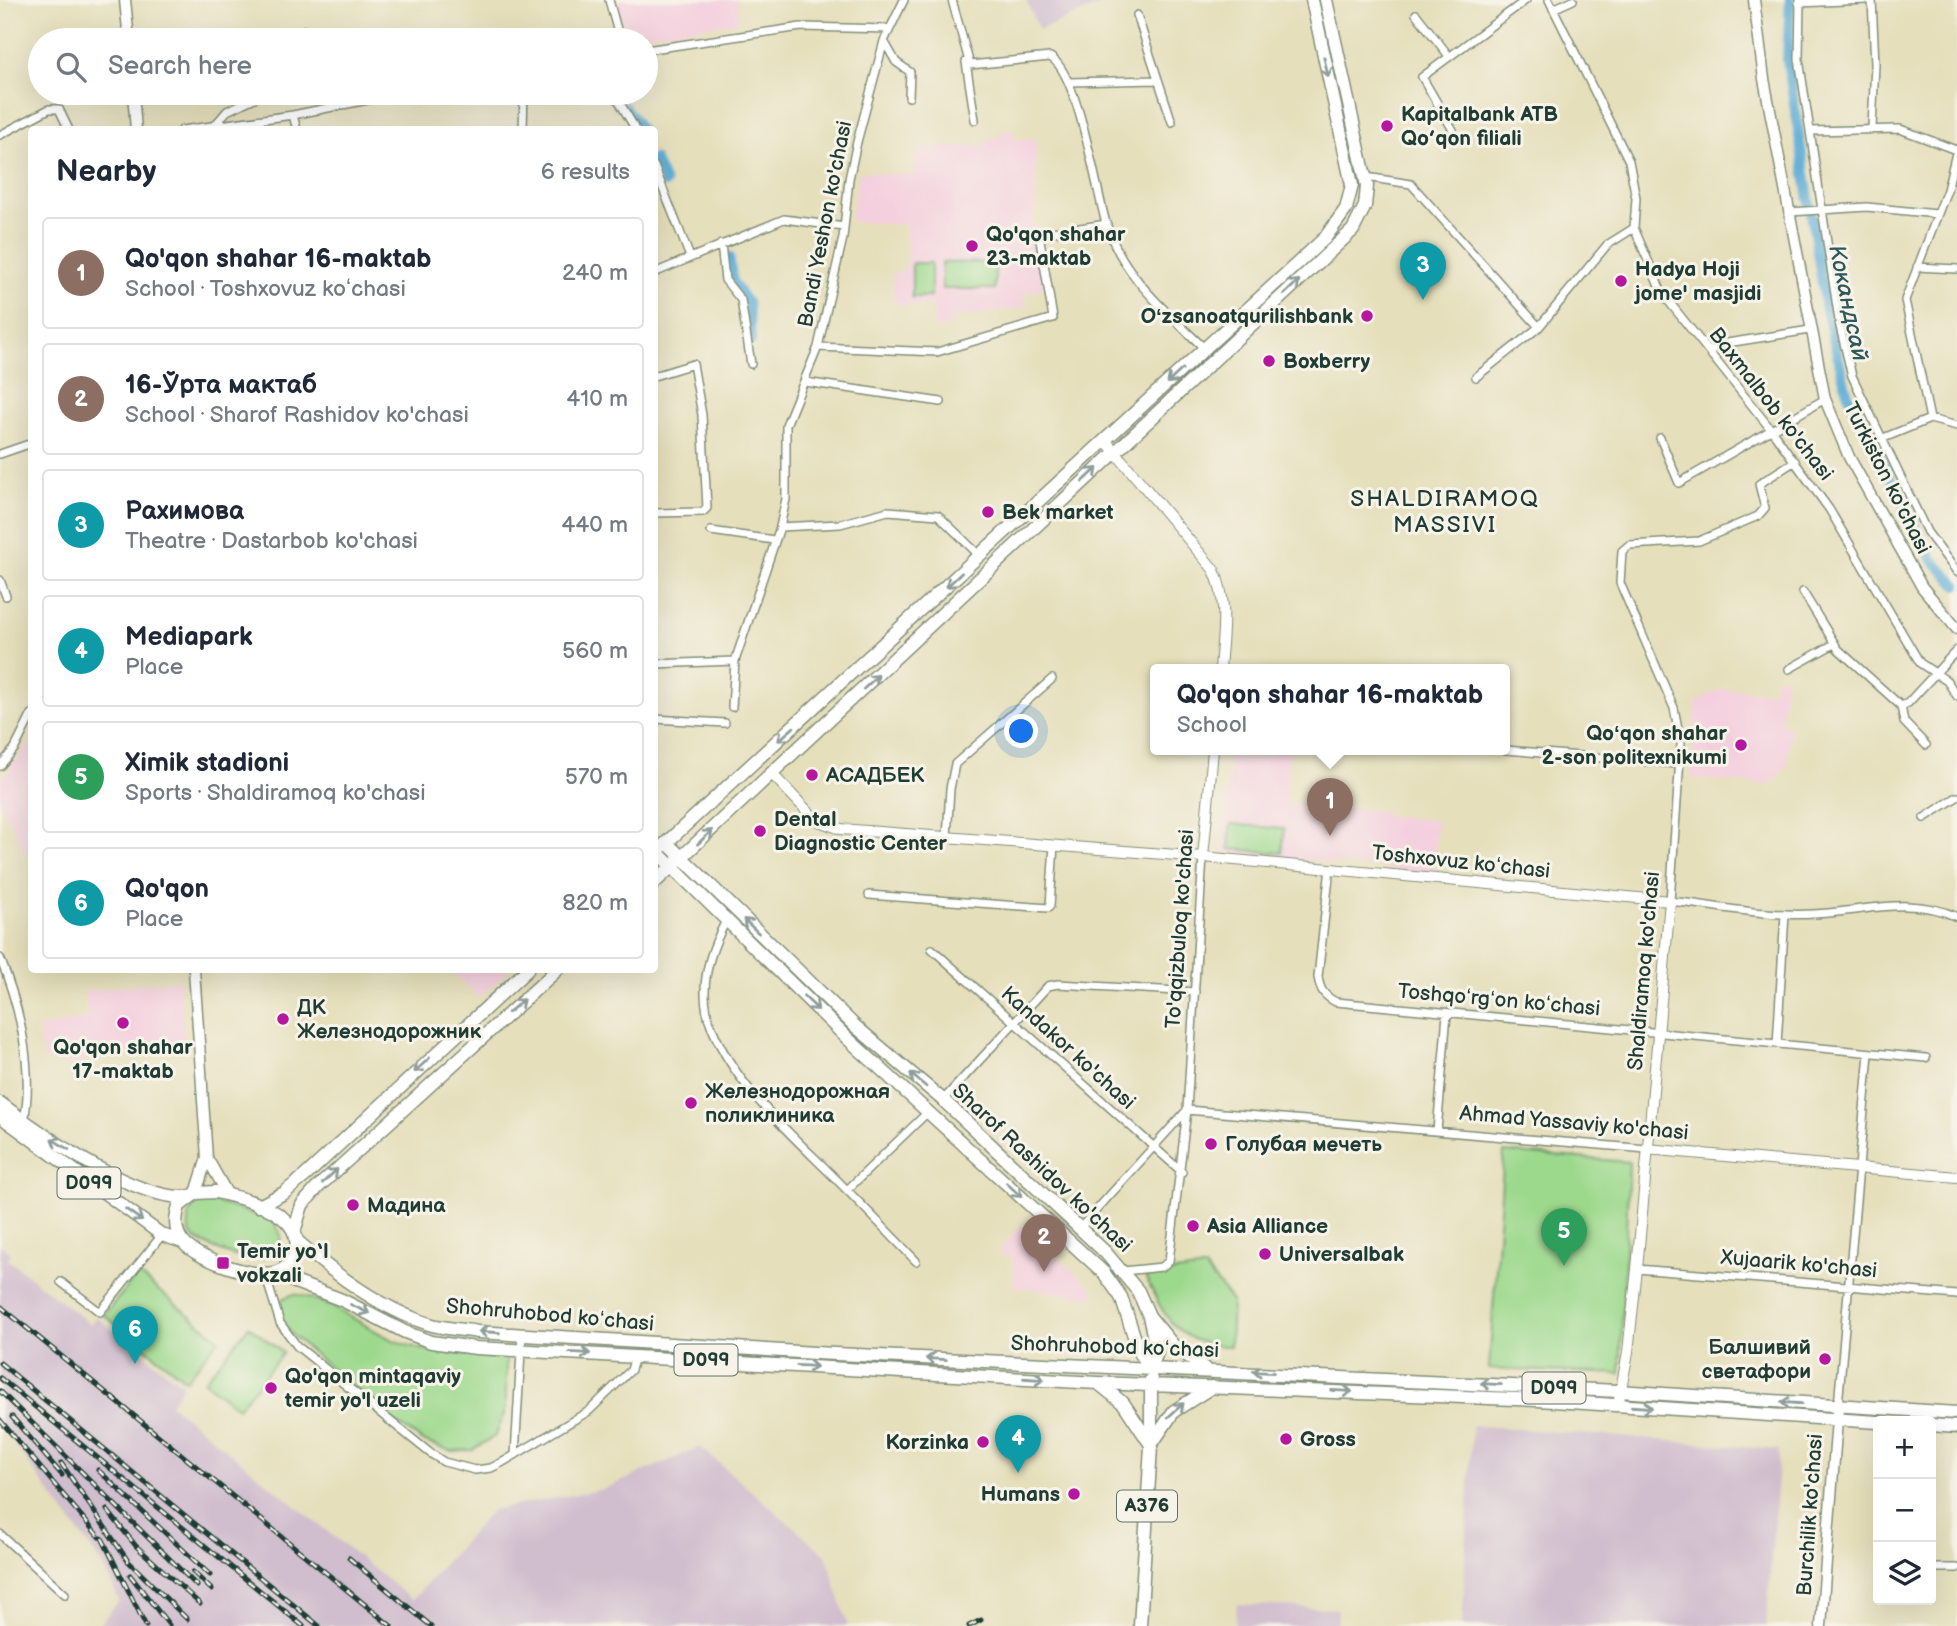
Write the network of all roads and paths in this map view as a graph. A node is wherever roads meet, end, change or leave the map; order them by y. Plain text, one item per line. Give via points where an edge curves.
1 (125, 0) edge
2 (609, 0) edge
3 (904, 0) edge
4 (952, 0) edge
5 (1312, 0) edge
6 (1326, 0) edge
7 (1526, 0) edge
8 (1549, 0) edge
9 (1573, 0) edge
10 (1754, 0) edge
11 (1870, 0) edge
12 (1800, 2) edge
13 (1553, 9) junction
14 (1416, 14) dead end
15 (1137, 15) dead end
16 (128, 28) edge
17 (617, 28) edge
18 (890, 29) junction
19 (884, 41) junction
20 (658, 48) edge
21 (1449, 56) junction
22 (966, 61) junction
23 (1158, 80) junction
24 (1069, 82) junction
25 (909, 97) dead end
26 (134, 105) edge
27 (240, 105) edge
28 (343, 105) edge
29 (524, 105) edge
30 (621, 105) edge
31 (293, 115) junction
32 (975, 120) dead end
33 (1172, 121) dead end
34 (215, 125) junction
35 (68, 126) edge
36 (136, 126) edge
37 (208, 126) edge
38 (296, 126) edge
39 (523, 126) edge
40 (634, 126) edge
41 (1872, 128) junction
42 (1453, 130) dead end
43 (1810, 131) junction
44 (0, 135) edge
45 (1956, 149) edge
46 (658, 176) edge
47 (1366, 177) junction
48 (1947, 190) junction
49 (1957, 191) edge
50 (1822, 209) junction
51 (1790, 212) junction
52 (1937, 214) junction
53 (1107, 225) junction
54 (844, 227) junction
55 (1634, 228) junction
56 (721, 244) junction
57 (690, 257) junction
58 (1917, 267) junction
59 (1957, 269) edge
60 (658, 271) edge
61 (1539, 327) junction
62 (1810, 330) junction
63 (818, 347) junction
64 (1205, 349) junction
65 (1709, 351) junction
66 (751, 364) dead end
67 (658, 375) edge
68 (1476, 377) dead end
69 (805, 383) junction
70 (1825, 399) junction
71 (941, 402) dead end
72 (1930, 419) junction
73 (1957, 426) edge
74 (1771, 429) junction
75 (1660, 438) dead end
76 (1881, 439) junction
77 (1105, 440) junction
78 (28, 444) edge
79 (1115, 452) junction
80 (0, 454) edge
81 (1794, 461) junction
82 (658, 513) edge
83 (780, 527) junction
84 (711, 531) dead end
85 (774, 540) junction
86 (981, 556) junction
87 (1957, 572) edge
88 (0, 580) edge
89 (1803, 592) dead end
90 (6, 596) dead end
91 (1957, 629) edge
92 (1834, 644) junction
93 (1957, 650) edge
94 (735, 662) junction
95 (658, 664) edge
96 (1220, 664) edge
97 (1789, 669) dead end
98 (1936, 675) junction
99 (1052, 679) dead end
100 (1957, 696) edge
101 (1901, 706) junction
102 (732, 707) dead end
103 (658, 719) edge
104 (28, 722) edge
105 (725, 723) dead end
106 (1926, 745) dead end
107 (1510, 750) edge
108 (1213, 755) edge
109 (1679, 764) junction
110 (0, 765) edge
111 (771, 773) junction
112 (1957, 797) edge
113 (1924, 817) dead end
114 (947, 837) junction
115 (667, 843) junction
116 (1054, 845) junction
117 (658, 851) edge
118 (658, 855) edge
119 (1203, 857) junction
120 (682, 860) junction
121 (1330, 868) junction
122 (671, 869) junction
123 (658, 880) edge
124 (869, 895) dead end
125 (1670, 901) junction
126 (1785, 914) junction
127 (1957, 917) edge
128 (726, 921) junction
129 (932, 949) dead end
130 (0, 958) edge
131 (194, 973) edge
132 (524, 973) edge
133 (554, 973) edge
134 (1195, 992) junction
135 (1447, 1014) junction
136 (1015, 1022) junction
137 (1657, 1033) junction
138 (1777, 1044) junction
139 (1869, 1053) junction
140 (1926, 1058) dead end
141 (943, 1100) junction
142 (0, 1103) edge
143 (1187, 1110) junction
144 (929, 1111) junction
145 (0, 1116) edge
146 (24, 1122) junction
147 (1437, 1131) junction
148 (1153, 1148) junction
149 (1647, 1149) junction
150 (1001, 1154) junction
151 (206, 1158) junction
152 (989, 1167) junction
153 (1858, 1169) junction
154 (1182, 1172) junction
155 (1957, 1177) edge
156 (847, 1190) junction
157 (192, 1195) junction
158 (228, 1195) junction
159 (253, 1204) junction
160 (1080, 1228) junction
161 (162, 1235) junction
162 (295, 1236) junction
163 (183, 1242) junction
164 (916, 1261) dead end
165 (1637, 1269) junction
166 (1123, 1271) junction
167 (270, 1274) junction
168 (61, 1282) dead end
169 (1848, 1285) junction
170 (1957, 1295) edge
171 (1149, 1316) junction
172 (522, 1335) junction
173 (521, 1350) junction
174 (635, 1356) junction
175 (1151, 1368) junction
176 (1207, 1370) junction
177 (1098, 1383) junction
178 (1151, 1385) junction
179 (1213, 1386) junction
180 (1618, 1391) junction
181 (1618, 1405) junction
182 (1837, 1413) junction
183 (1957, 1413) edge
184 (1873, 1421) edge
185 (1936, 1425) edge
186 (1957, 1427) edge
187 (1151, 1446) junction
188 (515, 1455) junction
189 (0, 1534) edge
190 (1936, 1568) edge
191 (1957, 1568) edge
192 (65, 1594) dead end
193 (1140, 1626) edge
194 (1821, 1626) edge

1 - 16 main road
2 - 17 street
3 - 18 street, Bandi Yeshon ko'chasi
4 - 22 street
5 -> 64 main road via 1352,185 1346,209 1325,238
6 - 47 main road
7 - 21 street
8 - 13 street, Baxmalbob ko'chasi
9 - 13 street
10 - 51 main road, Turkiston ko'chasi
11 - 12 street
11 - 41 street via 1875,64
12 - 43 street via 1799,59
13 - 55 street, Baxmalbob ko'chasi via 1629,161 1636,198
14 - 21 street
15 - 23 street
18 - 19 street, Bandi Yeshon ko'chasi
18 - 20 street via 801,27
19 - 25 street via 895,62 910,72
19 - 54 street, Bandi Yeshon ko'chasi via 857,142
21 - 42 street via 1422,77
22 - 24 street via 975,66 1053,58
22 - 32 street
23 - 24 street
23 - 33 street
24 - 53 street
26 - 36 main road
27 - 34 street
28 - 31 street
29 - 39 street
30 - 40 street
31 - 34 street
31 - 38 street
34 - 37 street
35 - 44 street via 63,112 49,109
41 - 43 street
41 - 45 street via 1900,129
43 - 50 street
45 - 48 street
46 - 57 street
47 - 61 street via 1411,184
79 -> 47 main road via 1353,230 1365,206
48 - 49 street
48 - 52 street
50 - 51 street
50 - 52 street via 1867,207
50 - 76 street via 1852,376
51 - 62 main road, Turkiston ko'chasi
52 - 58 street
53 - 63 street via 1039,234 1054,318 937,352
53 - 64 street via 1134,279
54 - 56 street via 784,219
54 - 63 street, Bandi Yeshon ko'chasi
55 - 61 street via 1607,245
55 - 65 street, Baxmalbob ko'chasi via 1662,293
56 - 57 street
56 - 66 street via 724,279 741,300
57 - 60 street
58 - 59 street
58 - 72 street via 1905,300
61 - 68 street
62 - 65 street via 1727,343
62 - 70 main road, Turkiston ko'chasi
63 - 69 street, Bandi Yeshon ko'chasi
64 -> 77 main road
65 - 74 street, Baxmalbob ko'chasi
67 - 82 street via 693,364 702,415 707,508 703,512
69 - 71 street
69 - 83 street, Bandi Yeshon ko'chasi via 786,425 786,499
70 - 74 street
70 - 91 main road, Turkiston ko'chasi via 1849,457 1922,587
72 - 73 street
72 - 76 street
74 - 75 street via 1679,483
74 - 81 street, Baxmalbob ko'chasi
76 - 87 street via 1927,532
77 - 79 street
77 - 86 main road
78 - 80 street
79 - 96 street via 1214,570 1225,604
111 -> 79 main road
81 - 98 street, Baxmalbob ko'chasi via 1829,509 1920,663
81 - 109 street, Shaldiramoq ko'chasi via 1759,484 1765,508 1758,516 1699,541 1629,545 1622,551 1620,583 1674,708 1681,744
83 - 85 street, Bandi Yeshon ko'chasi
83 - 86 street via 840,524 888,511 938,515
84 - 85 street
85 - 94 street, Bandi Yeshon ko'chasi
86 -> 115 main road
88 - 90 street
89 - 92 street
92 - 97 street
92 - 101 street
93 - 98 street
94 - 95 street
94 - 102 street, Bandi Yeshon ko'chasi
98 - 100 street, Baxmalbob ko'chasi via 1947,681
98 - 101 street
99 - 114 street via 956,764
101 - 106 street via 1905,722
103 - 105 street
104 - 110 street
107 - 109 street
108 - 119 street, To'qqizbuloq ko'chasi
109 - 125 street, Shaldiramoq ko'chasi
111 - 114 street, Toshxovuz koʻchasi via 816,820 841,829
120 -> 111 main road
112 - 113 street
114 - 116 street, Toshxovuz koʻchasi
115 - 117 main road
115 - 120 main road, Sharof Rashidov ko'chasi
116 - 119 street, Toshxovuz koʻchasi
116 - 124 street via 1049,907
118 - 122 main road, Sharof Rashidov ko'chasi
119 - 121 street, Toshxovuz koʻchasi
119 - 134 street, To'qqizbuloq ko'chasi
120 - 122 main road
141 -> 120 main road, Sharof Rashidov ko'chasi via 855,1026
121 - 125 street, Toshxovuz koʻchasi
121 - 135 street, Toshqoʻrgʻon koʻchasi via 1318,977 1326,997 1336,1002
122 - 123 main road
122 - 128 main road, Sharof Rashidov ko'chasi
125 - 126 street, Toshxovuz koʻchasi
125 - 137 street, Shaldiramoq ko'chasi
126 - 127 street, Toshxovuz koʻchasi via 1892,905 1943,910
126 - 138 street
128 -> 144 main road, Sharof Rashidov ko'chasi
128 - 156 street via 711,948 705,983 711,1027 733,1067 785,1129
129 - 136 street, Kandakor ko'chasi
130 - 146 street via 9,980 30,1081
131 - 151 main road
132 -> 159 main road via 305,1176 284,1193
162 -> 133 main road via 302,1205 319,1186
134 - 136 street via 1053,985
134 - 143 street, To'qqizbuloq ko'chasi
135 - 137 street, Toshqoʻrgʻon koʻchasi
135 - 147 street
136 - 141 street
136 - 148 street, Kandakor ko'chasi
137 - 138 street, Toshqoʻrgʻon koʻchasi
137 - 149 street, Shaldiramoq ko'chasi
138 - 139 street, Toshqoʻrgʻon koʻchasi
139 - 140 street, Toshqoʻrgʻon koʻchasi
139 - 153 street
141 - 150 main road, Sharof Rashidov ko'chasi
142 - 146 main road, D099
143 - 147 street, Ahmad Yassaviy ko'chasi
143 - 148 street
143 - 154 street, To'qqizbuloq ko'chasi
144 - 152 main road, Sharof Rashidov ko'chasi
144 - 156 street
145 -> 161 main road, D099
157 -> 146 main road, D099 via 160,1196 118,1178
147 - 149 street, Ahmad Yassaviy ko'chasi
148 - 154 street, Kandakor ko'chasi
148 - 160 street
149 - 153 street, Ahmad Yassaviy ko'chasi
149 - 165 street, Shaldiramoq ko'chasi
150 - 152 main road
150 - 160 main road, Sharof Rashidov ko'chasi
151 - 157 main road
151 - 158 main road
152 -> 175 main road, Sharof Rashidov ko'chasi via 1104,1273 1121,1297 1140,1354
153 - 155 street, Ahmad Yassaviy ko'chasi
153 - 169 street
154 - 166 street, To'qqizbuloq ko'chasi via 1169,1261 1162,1267
156 - 164 street
157 - 158 main road, D099
157 - 163 main road via 179,1206 176,1216
158 - 159 main road, D099
159 - 162 main road, D099 via 280,1215
160 - 166 main road, Sharof Rashidov ko'chasi
161 - 163 main road, D099
161 - 168 street via 100,1312
162 - 167 main road via 292,1261
172 -> 162 main road, Shohruhobod koʻchasi / D099 via 432,1325 412,1317 351,1282
163 - 167 main road, D099 via 199,1255 223,1264
165 - 169 street, Xujaarik ko'chasi
165 - 180 street, Shaldiramoq ko'chasi via 1628,1352
166 - 171 main road, Sharof Rashidov ko'chasi
167 -> 173 main road, Shohruhobod koʻchasi / D099 via 319,1290 431,1342
167 - 188 street via 280,1323 297,1346 430,1453 475,1470 491,1468
169 - 170 street, Xujaarik ko'chasi
169 - 182 street
171 - 175 main road, Sharof Rashidov ko'chasi via 1157,1352
171 - 176 main road via 1173,1345
172 - 173 street
175 -> 172 main road, Shohruhobod koʻchasi / D099
173 -> 174 main road, Shohruhobod koʻchasi / D099
173 - 188 street
174 -> 177 main road, Shohruhobod koʻchasi / D099
174 - 188 street via 631,1370 589,1411
175 - 176 main road, Shohruhobod koʻchasi / D099
175 - 178 main road
180 -> 176 main road, Shohruhobod koʻchasi / D099
177 - 178 main road, Shohruhobod koʻchasi / D099
177 - 187 main road via 1137,1419
178 - 179 main road, Shohruhobod koʻchasi / D099
178 - 187 main road, A376
179 -> 181 main road, Shohruhobod koʻchasi / D099
187 -> 179 main road via 1174,1411
180 - 181 street, Shaldiramoq ko'chasi
182 -> 180 main road, Shohruhobod koʻchasi / D099
181 -> 182 main road, Shohruhobod koʻchasi / D099
182 - 183 main road, Shohruhobod koʻchasi / D099
182 - 184 main road, Shohruhobod koʻchasi / D099
182 - 194 main road, Burchilik ko'chasi
185 - 186 main road
187 - 193 main road, A376
189 - 192 street
190 - 191 street

